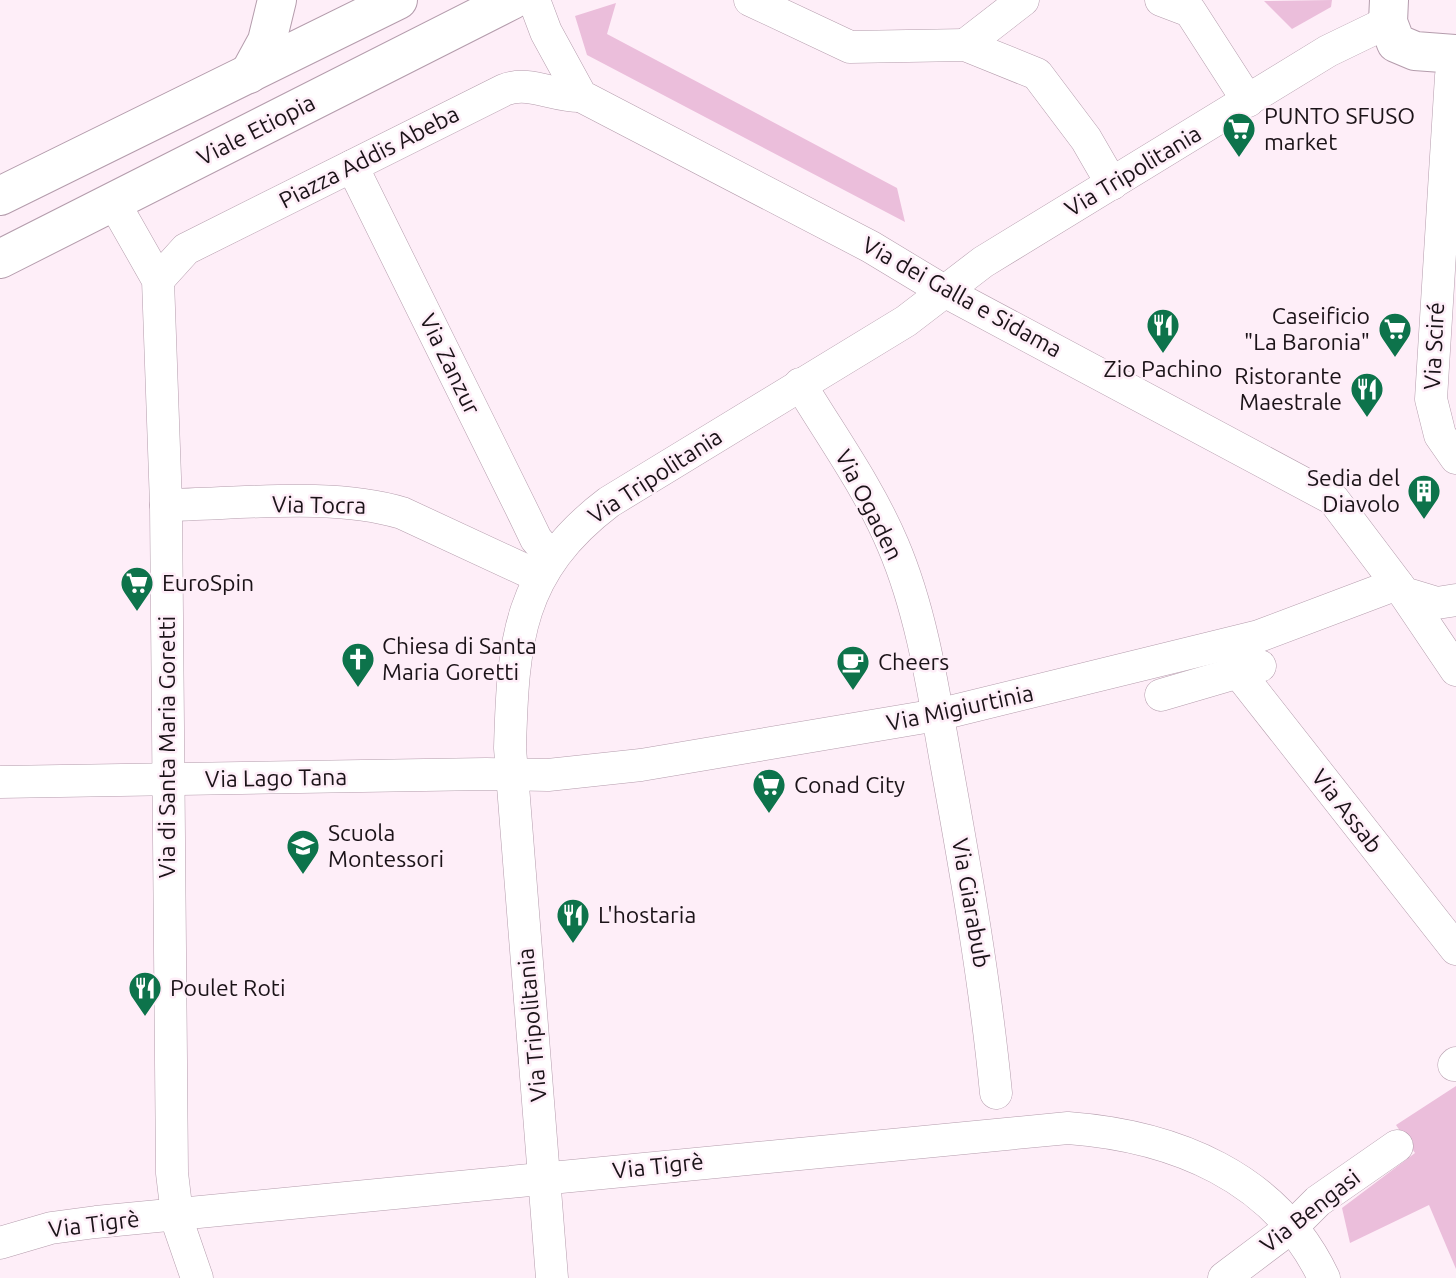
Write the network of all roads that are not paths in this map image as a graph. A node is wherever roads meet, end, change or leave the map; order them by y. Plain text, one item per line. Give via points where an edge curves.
1 (277, 0) edge
2 (398, 0) edge
3 (512, 0) edge
4 (534, 0) edge
5 (750, 0) edge
6 (1024, 0) edge
7 (1161, 0) edge
8 (1388, 11) edge
9 (965, 45) junction
10 (1456, 56) edge
11 (249, 74) junction
12 (581, 96) junction
13 (1248, 101) junction
14 (352, 166) junction
15 (1112, 184) junction
16 (0, 196) edge
17 (113, 201) junction
18 (0, 259) edge
19 (158, 280) junction
20 (944, 291) junction
21 (800, 384) junction
22 (1456, 458) edge
23 (166, 505) junction
24 (546, 568) junction
25 (1401, 589) junction
26 (1456, 600) edge
27 (1456, 622) edge
28 (1454, 666) edge
29 (1161, 695) dead end
30 (937, 715) junction
31 (511, 774) junction
32 (167, 781) junction
33 (0, 782) edge
34 (1456, 949) edge
35 (996, 1093) dead end
36 (1397, 1146) dead end
37 (545, 1177) junction
38 (176, 1215) junction
39 (1293, 1226) junction
40 (0, 1243) edge
41 (197, 1278) edge
42 (552, 1278) edge
43 (1224, 1278) edge
44 (1324, 1278) edge

1 - 11 main road via 267,41
2 - 11 main road
3 - 17 main road, Viale Etiopia
4 - 12 street
5 - 9 street via 850,47
6 - 9 street
7 - 13 street via 1190,11
8 - 10 main road via 1392,37 1404,48
8 - 13 street, Via Tripolitania
9 - 15 street via 1037,74 1086,139
10 - 22 street, Via Sciré via 1430,399 1436,426
11 - 16 main road
12 - 14 street, Piazza Addis Abeba via 557,95 529,86 510,88
12 - 20 street, Via dei Galla e Sidama via 871,247
13 - 15 street, Via Tripolitania
14 - 19 street, Piazza Addis Abeba via 186,248
14 - 24 street, Via Zanzur via 537,538
15 - 20 street, Via Tripolitania via 983,262
17 - 18 main road, Viale Etiopia
17 - 19 street
19 - 23 street, Via di Santa Maria Goretti
20 - 21 street, Via Tripolitania via 906,321
20 - 25 street, Via dei Galla e Sidama via 1340,504
21 - 24 street, Via Tripolitania via 609,502 570,535
21 - 30 street, Via Ogaden via 859,479 898,557 919,627
23 - 24 street, Via Tocra via 349,502 380,506
23 - 32 street, Via di Santa Maria Goretti
24 - 31 street, Via Tripolitania via 523,620 512,670
25 - 26 street via 1437,603
25 - 28 street
25 - 30 street, Via Migiurtinia via 1259,636
27 - 28 street via 1447,641
29 - 34 street, Via Assab via 1250,669
30 - 31 street, Via Migiurtinia via 641,765 548,775
30 - 35 street, Via Giarabub via 984,979
31 - 32 street, Via Lago Tana
31 - 37 street, Via Tripolitania
32 - 33 street, Via Lago Tana
32 - 38 street, Via di Santa Maria Goretti
36 - 39 street, Via Bengasi via 1318,1201
37 - 38 street, Via Tigrè
37 - 39 street, Via Tigrè via 1068,1128 1128,1134 1185,1152 1248,1186
37 - 42 street, Via Tripolitania
38 - 40 street, Via Tigrè via 51,1228
38 - 41 street, Via di Santa Maria Goretti
39 - 43 street, Via Bengasi
39 - 44 street, Via Tigrè

